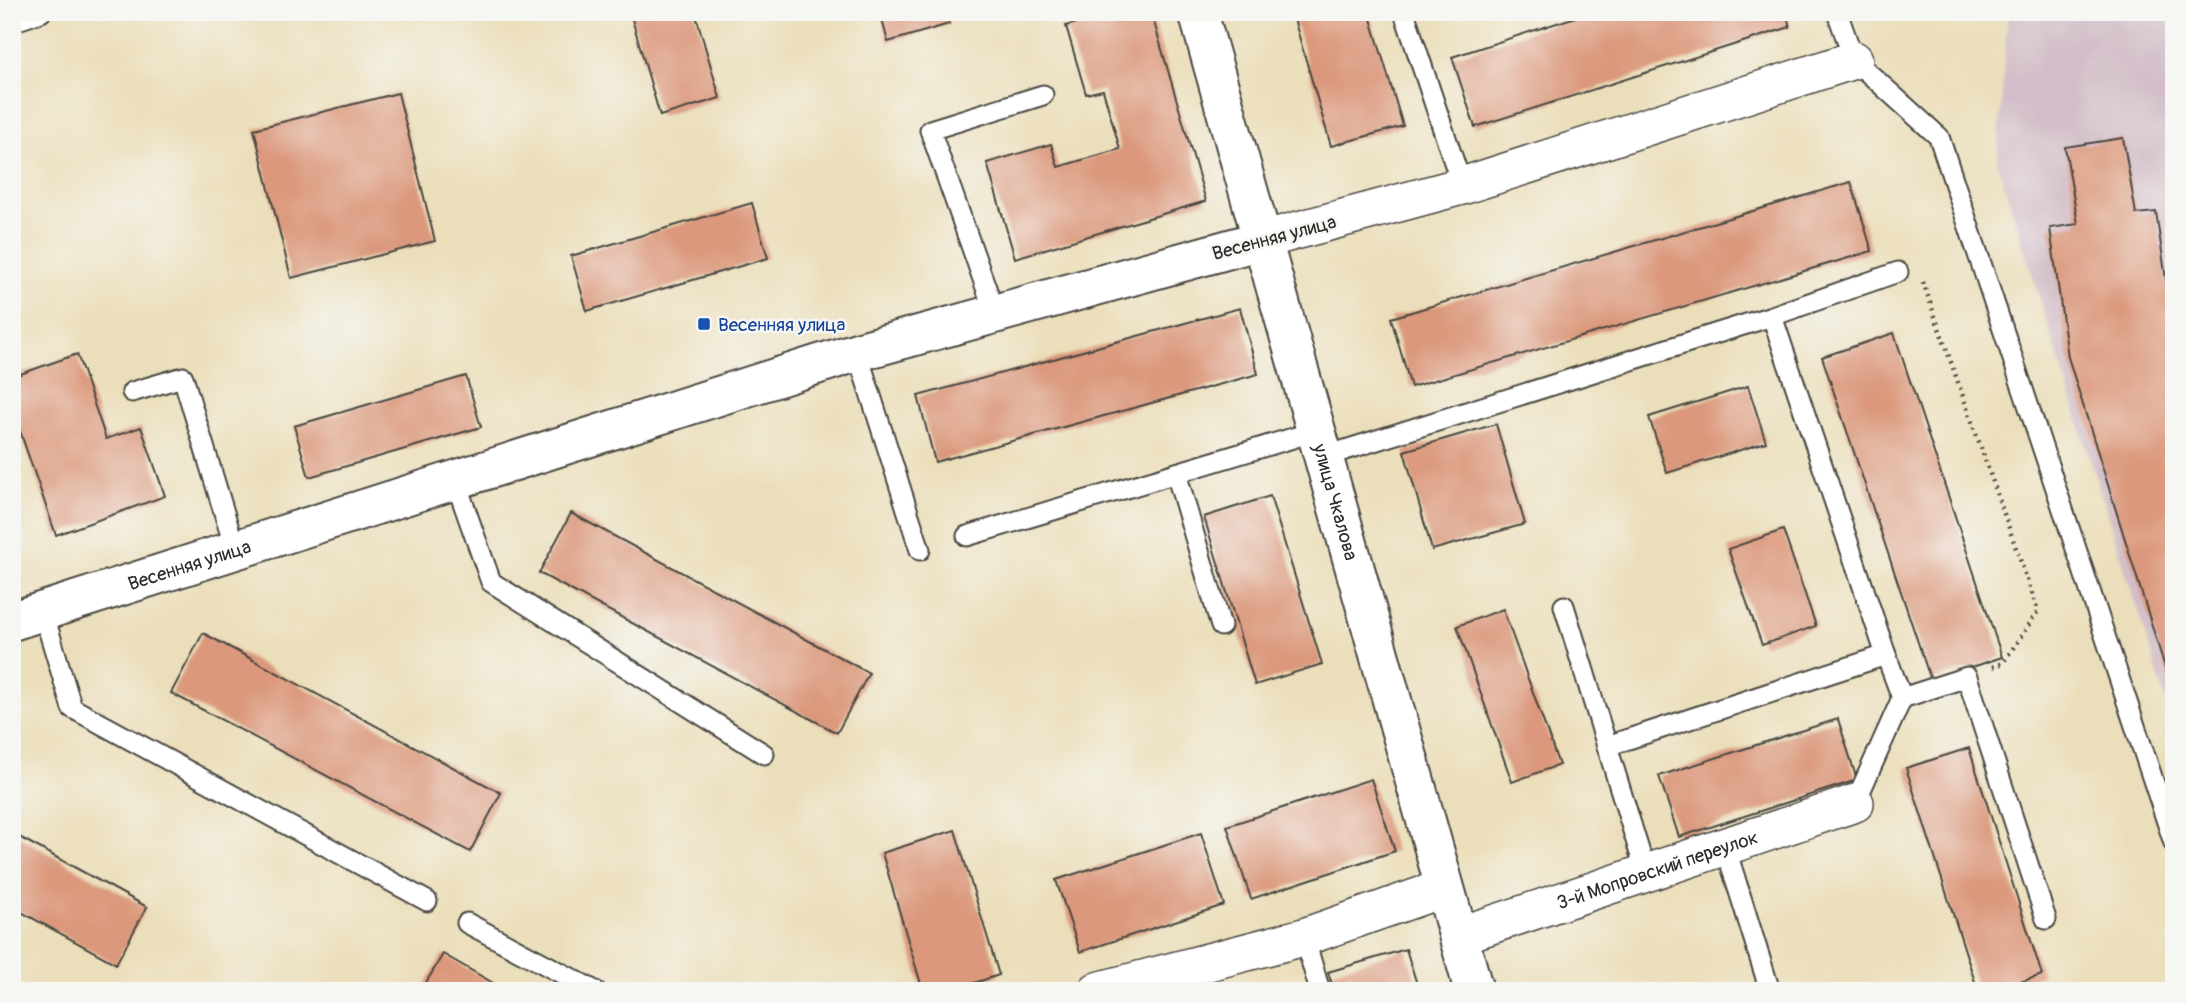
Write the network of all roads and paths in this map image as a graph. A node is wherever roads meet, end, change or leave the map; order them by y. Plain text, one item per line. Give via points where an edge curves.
1 (41, 12) edge
2 (1198, 12) edge
3 (1837, 12) edge
4 (1405, 13) edge
5 (12, 22) edge
6 (1854, 60) junction
7 (1043, 95) dead end
8 (1462, 186) junction
9 (1262, 240) junction
10 (1898, 272) joint
11 (995, 313) junction
12 (1772, 316) junction
13 (857, 352) junction
14 (132, 392) dead end
15 (1320, 444) junction
16 (1176, 473) junction
17 (455, 480) junction
18 (967, 536) dead end
19 (920, 550) dead end
20 (236, 552) junction
21 (1564, 606) dead end
22 (27, 617) edge
23 (1221, 626) dead end
24 (1886, 655) junction
25 (1967, 677) junction
26 (1902, 698) junction
27 (1607, 746) junction
28 (764, 754) dead end
29 (1855, 803) joint
30 (2174, 843) edge
31 (1725, 846) junction
32 (1646, 873) junction
33 (1444, 888) junction
34 (427, 901) dead end
35 (2046, 919) dead end
36 (467, 923) dead end
37 (1458, 936) junction
38 (1304, 937) junction
39 (595, 991) edge
40 (1097, 991) edge
41 (1320, 991) edge
42 (1474, 991) edge
43 (1770, 991) edge

1 - 5 lane
2 - 9 street, улица Чкалова
3 - 6 lane
4 - 8 lane
6 - 8 street, Весенняя улица
6 - 30 lane via 1939,137
7 - 11 lane via 930,130
8 - 9 street, Весенняя улица
9 - 11 street, Весенняя улица
9 - 15 street, улица Чкалова
10 - 12 lane
10 - 25 path via 1924,282 2038,611 2003,663
11 - 13 street, Весенняя улица
12 - 15 lane
12 - 24 lane
13 - 17 street, Весенняя улица
13 - 19 lane
14 - 20 lane via 183,377
15 - 16 lane
15 - 33 street, улица Чкалова
16 - 18 lane
16 - 23 lane
17 - 20 street, Весенняя улица
17 - 28 lane via 491,582
20 - 22 street, Весенняя улица
21 - 27 lane
22 - 34 lane via 72,708
24 - 26 lane
24 - 27 lane
25 - 26 lane
25 - 35 lane
26 - 29 lane
27 - 32 lane
29 - 31 street, 3-й Мопровский переулок
31 - 32 street, 3-й Мопровский переулок
31 - 43 lane
32 - 37 street, 3-й Мопровский переулок
33 - 37 street, улица Чкалова
33 - 38 street
36 - 39 lane
37 - 42 street, улица Чкалова
38 - 40 street
38 - 41 lane

